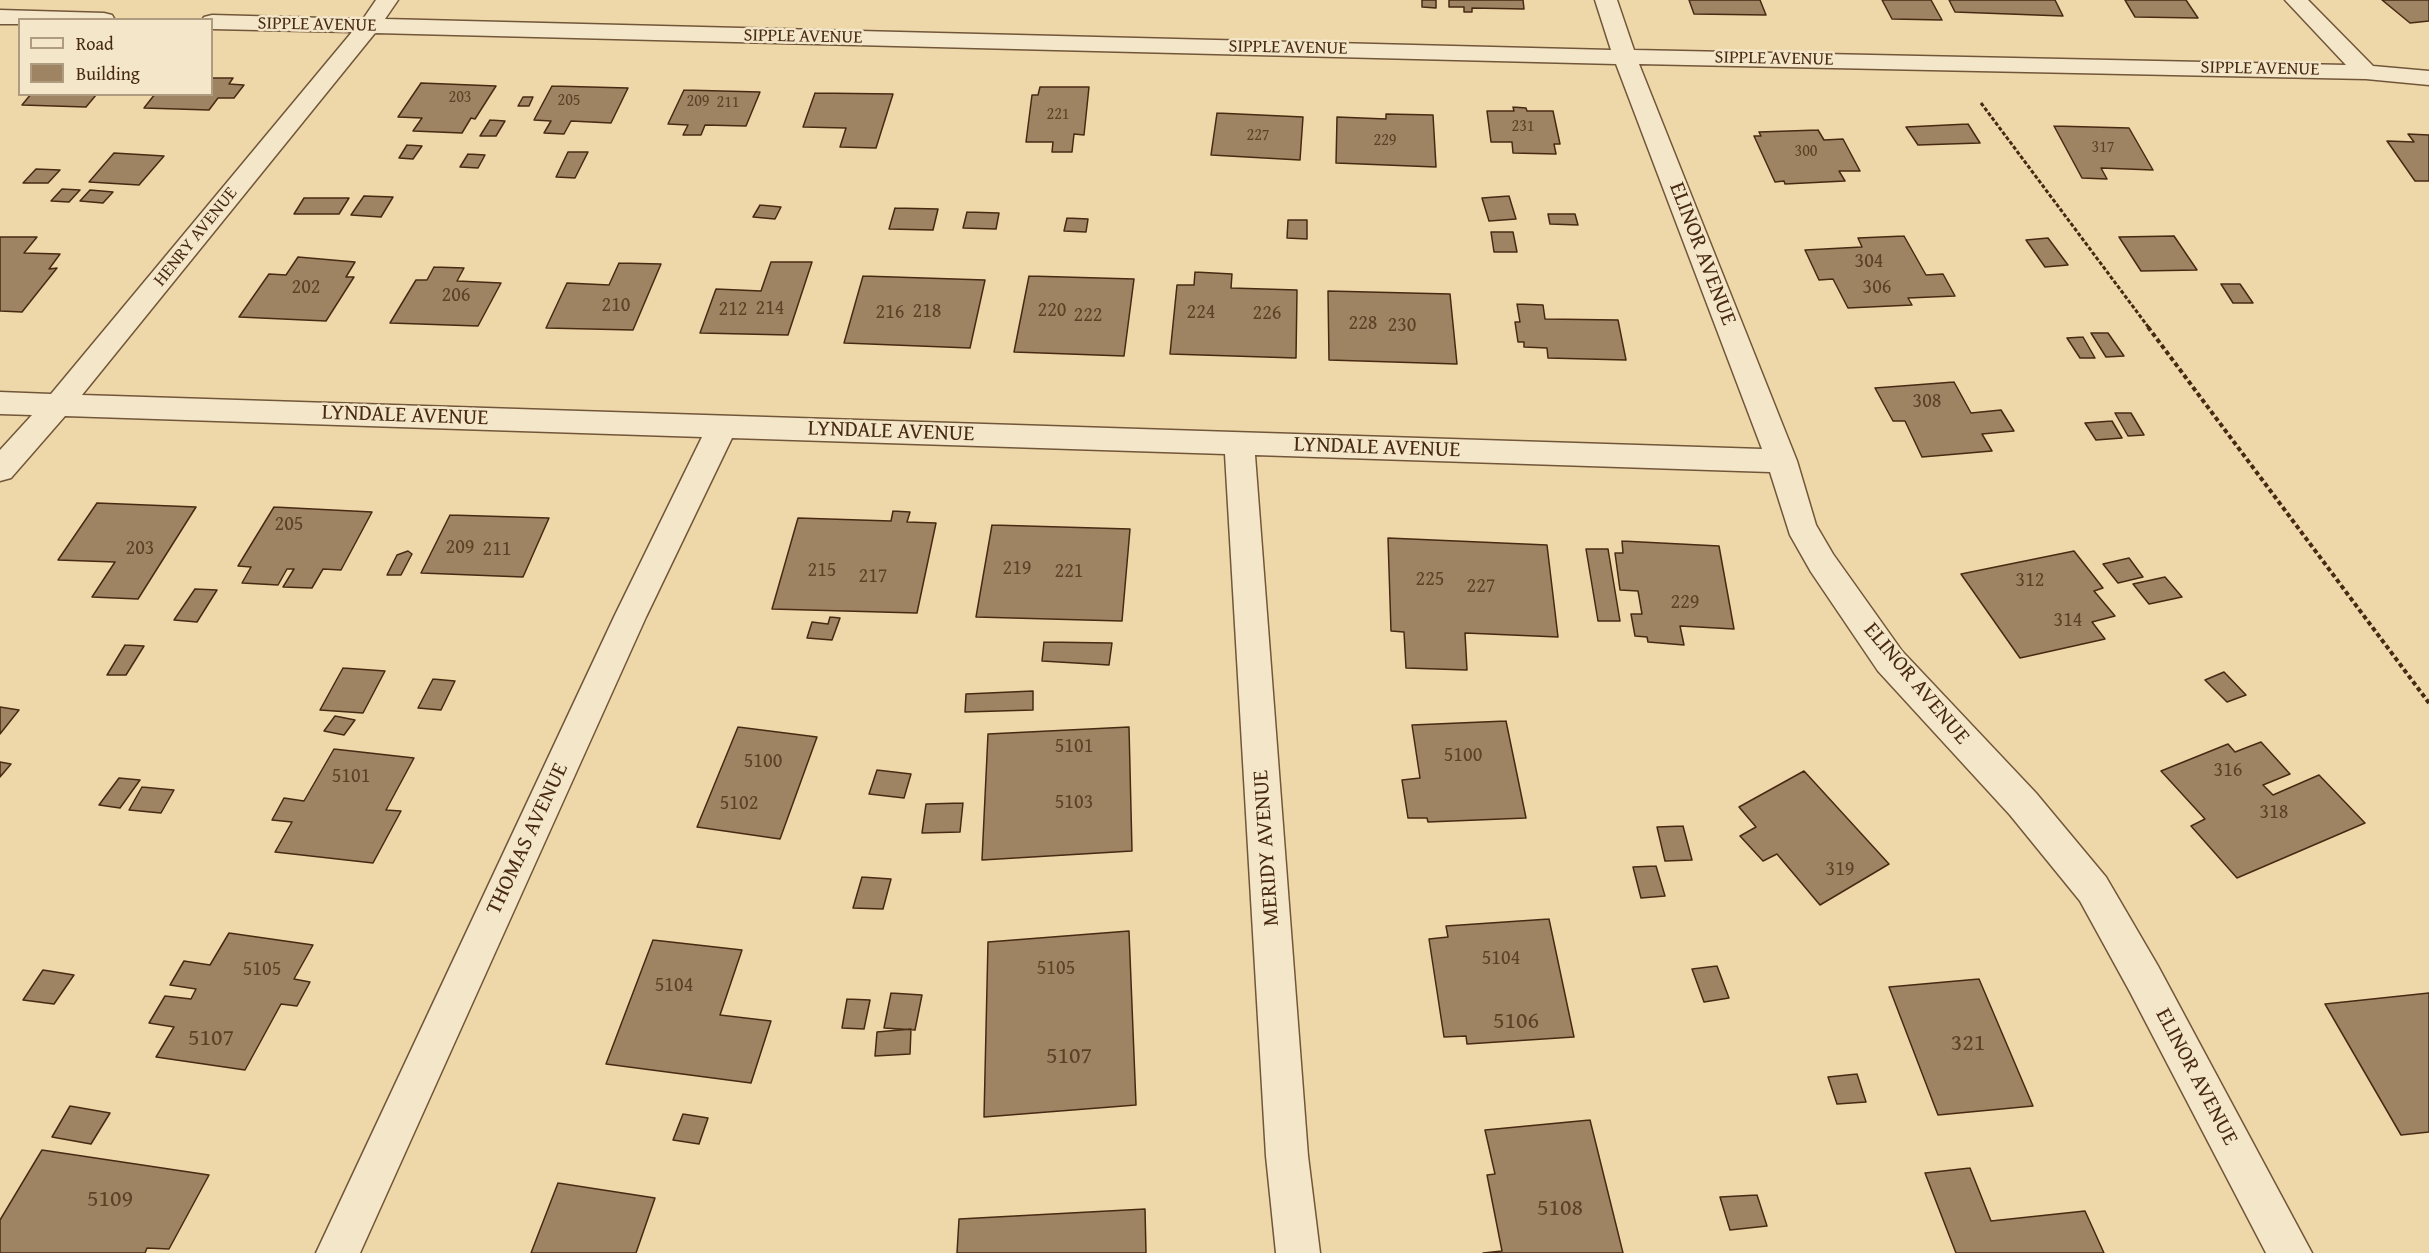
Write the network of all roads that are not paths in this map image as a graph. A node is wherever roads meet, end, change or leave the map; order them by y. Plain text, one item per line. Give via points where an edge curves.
1 (387, 0) edge
2 (1606, 0) edge
3 (2296, 0) edge
4 (0, 17) edge
5 (35, 18) edge
6 (213, 22) edge
7 (369, 26) junction
8 (1624, 57) junction
9 (2366, 72) junction
10 (2429, 78) edge
11 (0, 403) edge
12 (58, 405) junction
13 (722, 426) junction
14 (1239, 444) junction
15 (1782, 461) junction
16 (0, 470) edge
17 (338, 1253) edge
18 (1298, 1253) edge
19 (2290, 1253) edge

1 - 7 street, HENRY AVENUE
2 - 8 street, ELINOR AVENUE
3 - 9 street
4 - 5 street
6 - 7 street, SIPPLE AVENUE
7 - 8 street, SIPPLE AVENUE
7 - 12 street, HENRY AVENUE
8 - 9 street, SIPPLE AVENUE
8 - 15 street, ELINOR AVENUE
9 - 10 street, SIPPLE AVENUE
11 - 12 street, LYNDALE AVENUE
12 - 13 street, LYNDALE AVENUE
12 - 16 street, HENRY AVENUE
13 - 14 street, LYNDALE AVENUE
13 - 17 street, THOMAS AVENUE via 630,617
14 - 15 street, LYNDALE AVENUE
14 - 18 street, MERIDY AVENUE via 1287,1156
15 - 19 street, ELINOR AVENUE via 1801,526 1890,661 2023,804 2093,889

